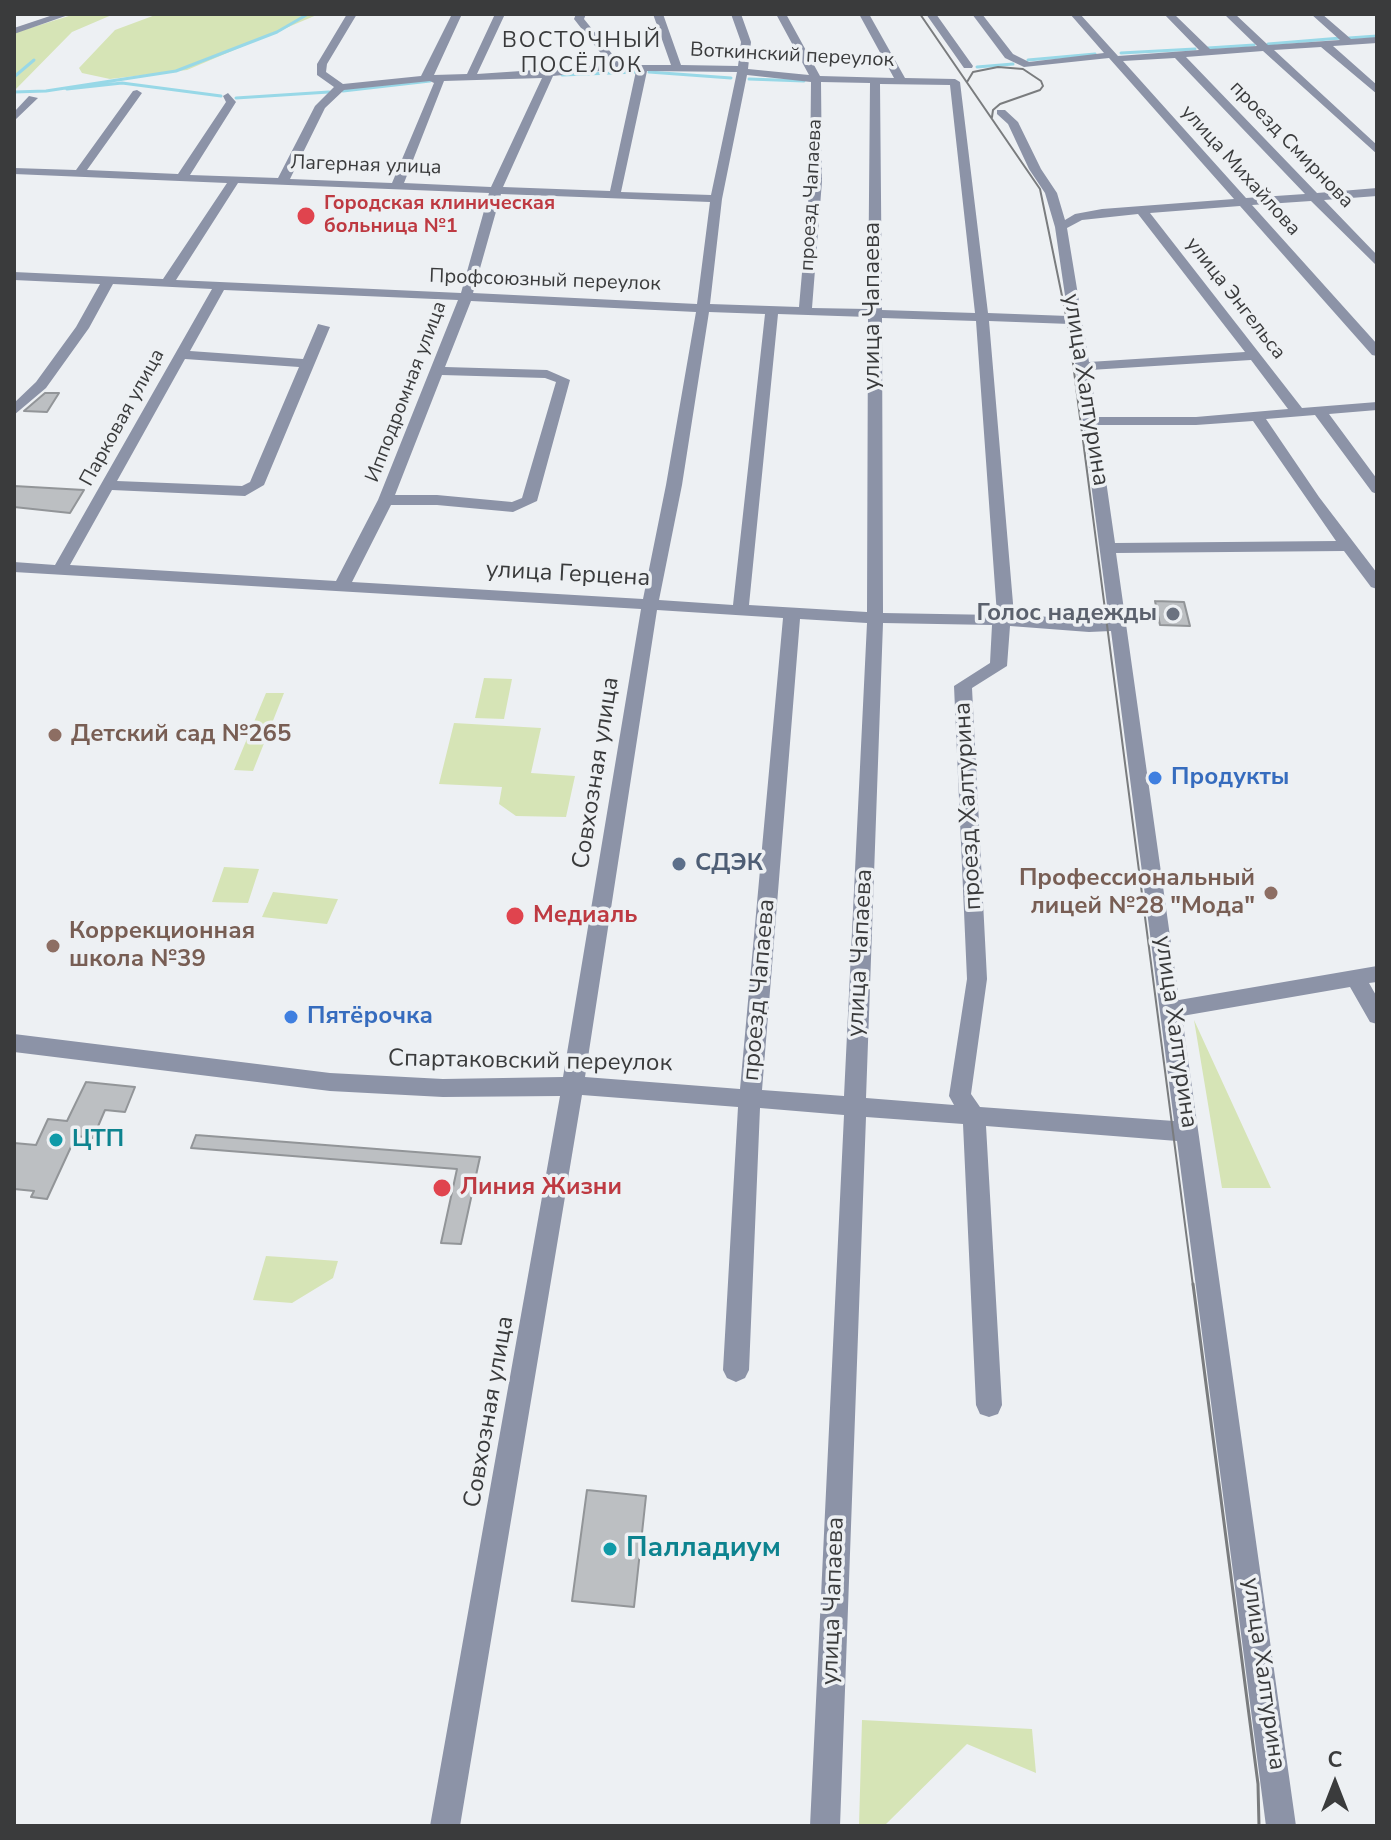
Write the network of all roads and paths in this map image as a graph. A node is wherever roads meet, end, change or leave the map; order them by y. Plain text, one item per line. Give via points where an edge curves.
1 (66, 14) edge
2 (352, 14) edge
3 (457, 14) edge
4 (500, 14) edge
5 (581, 14) edge
6 (658, 14) edge
7 (736, 14) edge
8 (781, 14) edge
9 (864, 14) edge
10 (931, 14) edge
11 (977, 14) edge
12 (1075, 14) edge
13 (1169, 14) edge
14 (1229, 14) edge
15 (1316, 14) edge
16 (14, 31) edge
17 (1377, 40) edge
18 (1349, 42) junction
19 (1324, 44) junction
20 (1265, 48) junction
21 (1208, 53) junction
22 (1178, 55) junction
23 (1113, 57) junction
24 (968, 66) dead end
25 (618, 68) junction
26 (642, 69) junction
27 (677, 69) junction
28 (743, 70) junction
29 (549, 74) junction
30 (471, 76) junction
31 (430, 78) junction
32 (816, 79) junction
33 (900, 79) junction
34 (875, 80) junction
35 (955, 82) joint
36 (341, 87) junction
37 (1377, 91) edge
38 (137, 93) dead end
39 (228, 96) dead end
40 (33, 98) dead end
41 (1001, 112) dead end
42 (14, 118) edge
43 (1377, 151) edge
44 (14, 171) edge
45 (79, 174) junction
46 (183, 176) junction
47 (235, 179) junction
48 (283, 180) junction
49 (397, 185) junction
50 (496, 189) junction
51 (1377, 192) edge
52 (615, 194) junction
53 (1313, 197) junction
54 (716, 199) junction
55 (1244, 201) junction
56 (1141, 210) junction
57 (1061, 227) junction
58 (1377, 262) edge
59 (14, 276) edge
60 (109, 280) junction
61 (167, 283) junction
62 (220, 286) junction
63 (465, 297) junction
64 (703, 308) junction
65 (772, 310) junction
66 (805, 311) junction
67 (873, 313) junction
68 (982, 317) junction
69 (1075, 320) junction
70 (323, 327) dead end
71 (1377, 352) edge
72 (181, 355) junction
73 (1254, 356) junction
74 (307, 363) junction
75 (1083, 366) junction
76 (436, 371) junction
77 (1377, 406) edge
78 (14, 411) edge
79 (1319, 411) junction
80 (1298, 412) junction
81 (1257, 416) junction
82 (1092, 421) junction
83 (108, 485) junction
84 (1377, 489) edge
85 (386, 500) junction
86 (1349, 546) junction
87 (1107, 548) junction
88 (14, 567) edge
89 (60, 569) junction
90 (1377, 584) edge
91 (342, 586) junction
92 (650, 604) junction
93 (741, 608) junction
94 (792, 611) junction
95 (874, 618) junction
96 (1006, 620) junction
97 (1119, 625) junction
98 (1377, 974) edge
99 (1355, 977) junction
100 (1171, 1010) junction
101 (1377, 1016) edge
102 (14, 1043) edge
103 (573, 1085) junction
104 (750, 1097) junction
105 (853, 1104) junction
106 (974, 1116) junction
107 (1189, 1132) junction
108 (736, 1370) dead end
109 (989, 1405) dead end
110 (445, 1826) edge
111 (825, 1826) edge
112 (1281, 1826) edge

1 - 16 street
2 - 36 street via 322,64 321,73
3 - 31 street via 426,75
4 - 30 street
5 - 25 street via 579,19
6 - 27 street
7 - 28 street, Совхозная улица via 746,42
8 - 32 street
9 - 33 street
10 - 24 street
11 - 23 street via 1009,56 1028,65
12 - 23 street, улица Михайлова
13 - 21 street
14 - 20 street
15 - 18 street
17 - 18 street
18 - 19 street
19 - 20 street
19 - 37 street
20 - 21 street
20 - 43 street
21 - 22 street
22 - 23 street
22 - 53 street, проезд Смирнова
23 - 55 street, улица Михайлова
25 - 26 street, Воткинский переулок
25 - 29 street, Воткинский переулок
26 - 27 street, Воткинский переулок
26 - 52 street
27 - 28 street, Воткинский переулок
28 - 32 street, Воткинский переулок
28 - 54 street, Совхозная улица
29 - 30 street, Воткинский переулок
29 - 50 street, Ипподромная улица
30 - 31 street, Воткинский переулок
31 - 36 street, Воткинский переулок
31 - 49 street via 440,82
32 - 34 street, Воткинский переулок
32 - 66 street, проезд Чапаева via 816,181
33 - 34 street, Воткинский переулок
33 - 35 street, Воткинский переулок
34 - 67 street, улица Чапаева
35 - 68 street, проезд Халтурина
36 - 48 street via 320,106
38 - 45 street
39 - 46 street via 231,102
40 - 42 street
41 - 57 street, улица Халтурина via 1013,122 1051,193
44 - 45 street, Лагерная улица
45 - 46 street, Лагерная улица
46 - 47 street, Лагерная улица
47 - 48 street, Лагерная улица
47 - 61 street
48 - 49 street, Лагерная улица
49 - 50 street, Лагерная улица
50 - 52 street, Лагерная улица
50 - 63 street, Ипподромная улица
51 - 53 street
52 - 54 street, Лагерная улица
53 - 55 street
53 - 58 street, проезд Смирнова
54 - 64 street, Совхозная улица
55 - 56 street
55 - 71 street, улица Михайлова
56 - 57 street via 1079,217
56 - 73 street, улица Энгельса
57 - 69 street, улица Халтурина
59 - 60 street, Профсоюзный переулок
60 - 61 street, Профсоюзный переулок
60 - 78 street via 41,385
61 - 62 street, Профсоюзный переулок
62 - 63 street, Профсоюзный переулок
62 - 72 street, Парковая улица
63 - 64 street, Профсоюзный переулок
63 - 76 street, Ипподромная улица
64 - 65 street, Профсоюзный переулок
64 - 92 street, Совхозная улица
65 - 66 street, Профсоюзный переулок
65 - 93 street
66 - 67 street, Профсоюзный переулок
67 - 68 street, Профсоюзный переулок
67 - 95 street, улица Чапаева
68 - 69 street, Профсоюзный переулок
68 - 96 street, проезд Халтурина
69 - 75 street, улица Халтурина
70 - 74 street
72 - 74 street
72 - 83 street, Парковая улица
73 - 75 street
73 - 80 street, улица Энгельса
74 - 83 street via 256,485 245,491
75 - 82 street, улица Халтурина
76 - 85 street, Ипподромная улица
76 - 85 street via 554,374 563,380 529,501 513,507
77 - 79 street
79 - 80 street
79 - 84 street
80 - 81 street
81 - 82 street
81 - 86 street
82 - 87 street, улица Халтурина
83 - 89 street, Парковая улица
85 - 91 street, Ипподромная улица
86 - 87 street
86 - 90 street
87 - 97 street, улица Халтурина
88 - 89 street, улица Герцена
89 - 91 street, улица Герцена
91 - 92 street, улица Герцена
92 - 93 street, улица Герцена
92 - 103 street, Совхозная улица
93 - 94 street, улица Герцена
94 - 95 street, улица Герцена
94 - 104 street, проезд Чапаева
95 - 96 street, улица Герцена
95 - 105 street, улица Чапаева
96 - 97 street, улица Герцена
96 - 106 street, проезд Халтурина via 1000,625 998,666 963,686 977,979 960,1096
97 - 100 street, улица Халтурина
98 - 99 street
99 - 100 street
99 - 101 street
100 - 107 street, улица Халтурина
102 - 103 street, Спартаковский переулок via 330,1082 443,1088
103 - 104 street, Спартаковский переулок
103 - 110 street, Совхозная улица
104 - 105 street, Спартаковский переулок
104 - 108 street, проезд Чапаева
105 - 106 street, Спартаковский переулок
105 - 111 street, улица Чапаева
106 - 107 street, Спартаковский переулок
106 - 109 street, проезд Халтурина
107 - 112 street, улица Халтурина

